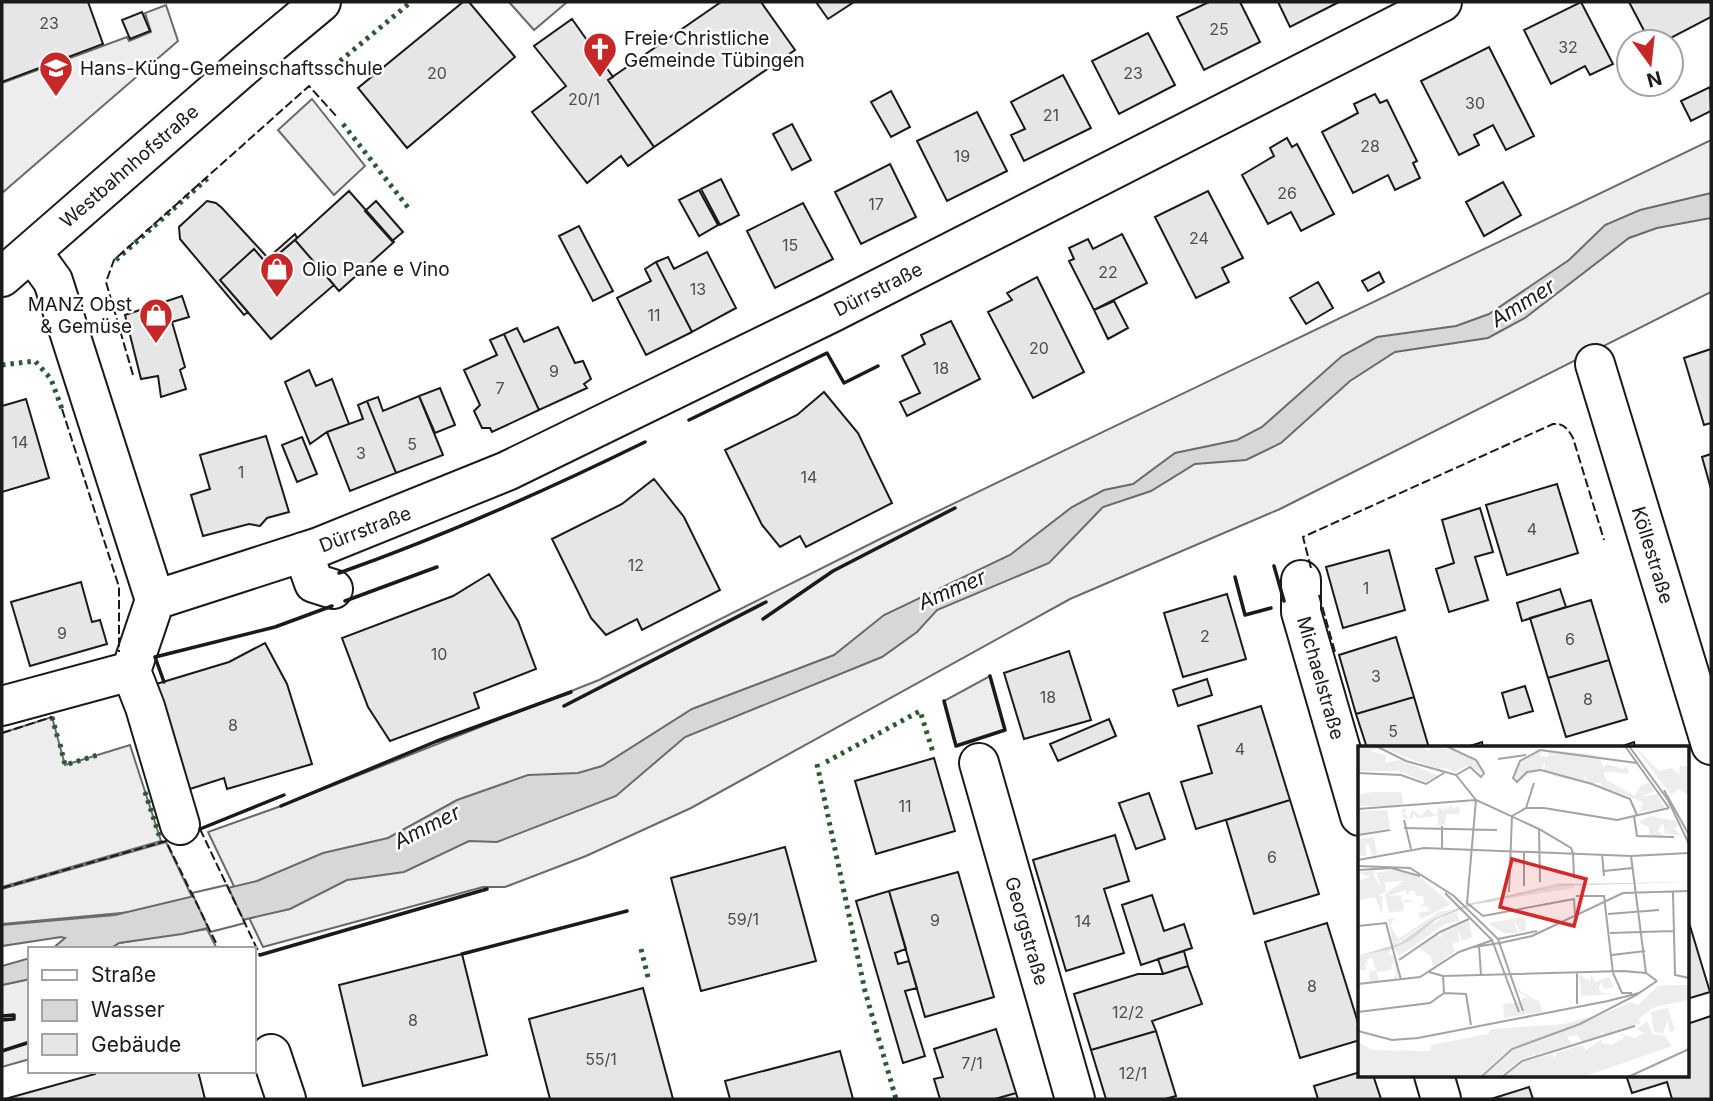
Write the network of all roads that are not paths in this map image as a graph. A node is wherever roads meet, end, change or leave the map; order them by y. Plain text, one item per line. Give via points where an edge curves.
1 (321, 2) edge
2 (1442, 2) edge
3 (32, 252) junction
4 (2, 277) edge
5 (1595, 364) dead end
6 (303, 552) junction
7 (1301, 580) dead end
8 (333, 589) dead end
9 (155, 600) junction
10 (131, 671) junction
11 (2, 706) edge
12 (1711, 745) edge
13 (979, 763) dead end
14 (1358, 809) edge
15 (180, 825) dead end
16 (271, 1054) dead end
17 (1434, 1076) edge
18 (286, 1099) edge
19 (1075, 1099) edge
20 (1441, 1099) edge

1 - 3 street, Westbahnhofstraße
2 - 6 street, Dürrstraße via 642,407 445,498
3 - 4 street, Westbahnhofstraße
3 - 9 street via 53,281
5 - 12 street, Köllestraße
6 - 8 street, Dürrstraße via 314,583
6 - 9 street, Dürrstraße
7 - 14 street, Michaelstraße via 1301,612
9 - 10 street
10 - 11 street
10 - 15 street
13 - 19 street, Georgstraße
16 - 18 street
17 - 20 street

